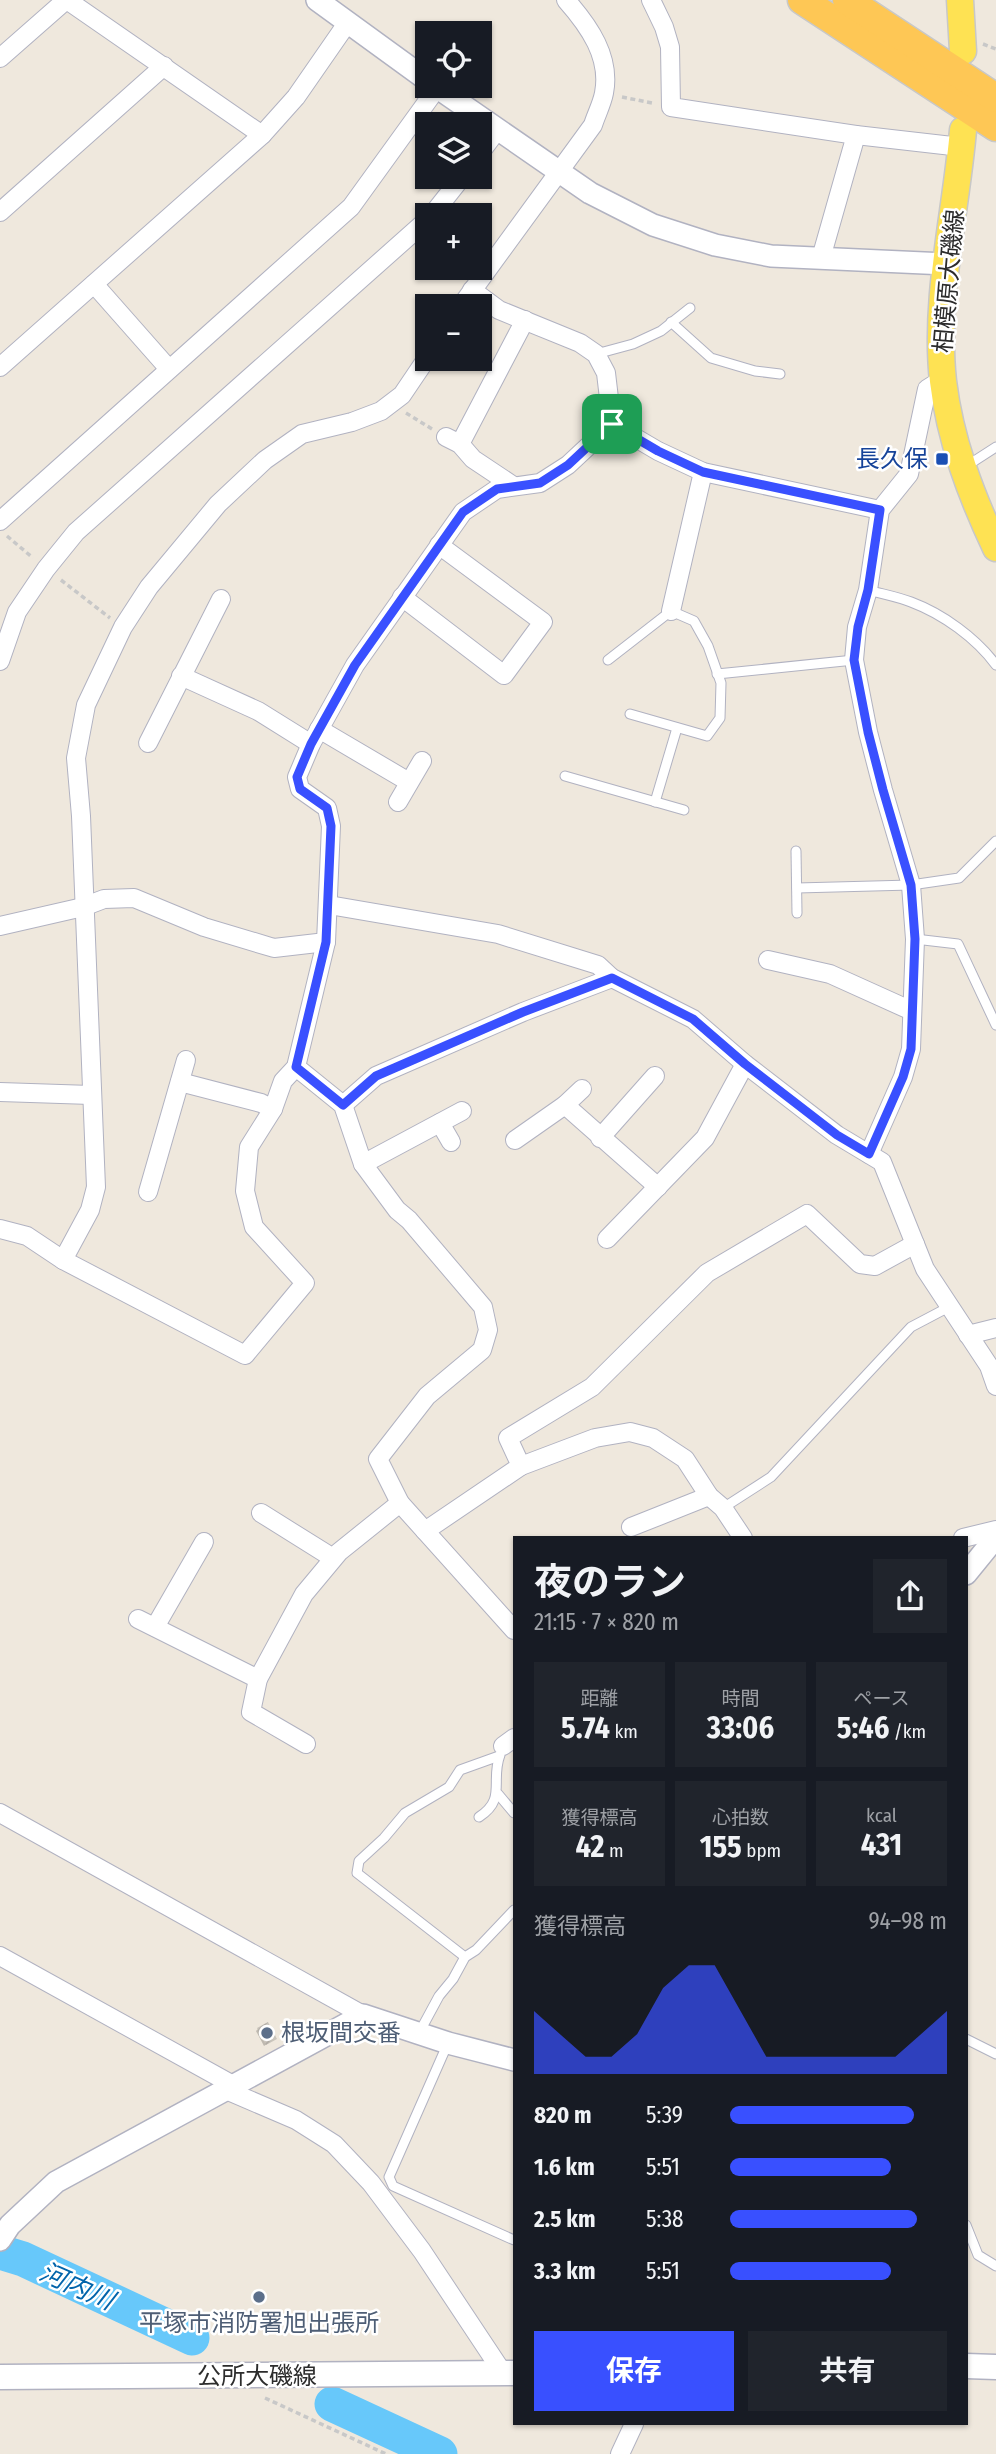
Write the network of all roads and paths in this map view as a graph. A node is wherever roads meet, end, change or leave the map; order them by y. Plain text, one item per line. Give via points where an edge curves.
1 (67, 0) edge
2 (317, 0) edge
3 (566, 0) edge
4 (651, 0) edge
5 (802, 0) edge
6 (846, 0) edge
7 (960, 0) edge
8 (348, 22) junction
9 (963, 51) dead end
10 (0, 58) edge
11 (164, 66) junction
12 (415, 72) edge
13 (604, 93) junction
14 (424, 98) edge
15 (452, 98) edge
16 (996, 98) edge
17 (671, 107) junction
18 (996, 127) edge
19 (498, 129) junction
20 (262, 135) junction
21 (856, 135) junction
22 (492, 137) edge
23 (962, 139) joint
24 (559, 172) junction
25 (453, 189) edge
26 (441, 203) edge
27 (0, 212) edge
28 (415, 231) edge
29 (821, 258) junction
30 (946, 264) junction
31 (94, 284) junction
32 (472, 290) junction
33 (469, 294) edge
34 (690, 308) dead end
35 (525, 320) junction
36 (671, 322) junction
37 (596, 354) junction
38 (0, 367) edge
39 (169, 369) junction
40 (418, 371) edge
41 (779, 374) dead end
42 (943, 379) junction
43 (612, 424) junction
44 (996, 447) edge
45 (962, 469) junction
46 (703, 472) junction
47 (512, 485) junction
48 (880, 510) junction
49 (0, 521) edge
50 (0, 530) edge
51 (439, 545) junction
52 (995, 545) edge
53 (39, 564) dead end
54 (54, 575) dead end
55 (868, 590) junction
56 (402, 597) junction
57 (221, 599) dead end
58 (671, 611) junction
59 (123, 627) junction
60 (608, 660) dead end
61 (854, 660) junction
62 (0, 661) edge
63 (996, 664) edge
64 (717, 674) junction
65 (181, 676) junction
66 (630, 714) dead end
67 (677, 728) junction
68 (315, 736) junction
69 (148, 743) dead end
70 (422, 761) dead end
71 (565, 776) dead end
72 (409, 782) junction
73 (398, 802) dead end
74 (655, 802) junction
75 (684, 810) dead end
76 (996, 841) edge
77 (796, 851) dead end
78 (911, 885) junction
79 (797, 888) junction
80 (330, 905) junction
81 (83, 907) junction
82 (797, 913) dead end
83 (0, 926) edge
84 (915, 939) junction
85 (326, 942) junction
86 (768, 960) dead end
87 (612, 978) junction
88 (912, 1011) junction
89 (996, 1025) edge
90 (186, 1060) dead end
91 (745, 1064) junction
92 (296, 1067) junction
93 (655, 1076) dead end
94 (180, 1082) junction
95 (582, 1089) dead end
96 (0, 1092) edge
97 (91, 1095) junction
98 (343, 1105) junction
99 (565, 1105) junction
100 (273, 1110) junction
101 (461, 1111) dead end
102 (440, 1123) junction
103 (600, 1138) junction
104 (515, 1140) dead end
105 (451, 1142) dead end
106 (869, 1154) junction
107 (363, 1164) junction
108 (659, 1187) junction
109 (148, 1192) dead end
110 (0, 1229) edge
111 (607, 1239) dead end
112 (915, 1244) junction
113 (63, 1260) junction
114 (949, 1307) junction
115 (996, 1328) edge
116 (968, 1335) junction
117 (996, 1386) edge
118 (521, 1466) junction
119 (709, 1496) junction
120 (400, 1503) junction
121 (723, 1508) junction
122 (261, 1513) dead end
123 (631, 1527) dead end
124 (996, 1530) edge
125 (425, 1531) junction
126 (742, 1536) edge
127 (968, 1537) edge
128 (996, 1537) edge
129 (204, 1542) dead end
130 (333, 1558) junction
131 (968, 1572) edge
132 (138, 1619) dead end
133 (155, 1627) junction
134 (513, 1629) edge
135 (258, 1679) junction
136 (306, 1744) dead end
137 (505, 1747) edge
138 (498, 1794) junction
139 (513, 1812) edge
140 (0, 1814) edge
141 (479, 1817) dead end
142 (513, 1911) edge
143 (0, 1955) edge
144 (466, 1957) junction
145 (363, 2015) junction
146 (419, 2034) junction
147 (968, 2040) edge
148 (448, 2043) junction
149 (996, 2054) edge
150 (513, 2060) edge
151 (229, 2087) junction
152 (968, 2230) edge
153 (1, 2238) edge
154 (513, 2240) edge
155 (996, 2266) edge
156 (968, 2367) edge
157 (996, 2367) edge
158 (509, 2373) edge
159 (241, 2376) junction
160 (0, 2377) edge
161 (634, 2425) edge
162 (386, 2454) edge
163 (620, 2454) edge

1 - 10 street
1 - 11 street
2 - 8 street
3 - 13 street via 587,23 606,64
4 - 17 street via 670,47
5 - 18 highway
6 - 16 highway
7 - 9 main road
8 - 12 street
8 - 20 street via 296,97
11 - 20 street
11 - 27 street
13 - 17 path
13 - 24 street via 593,125
14 - 39 street via 351,207
15 - 19 street
17 - 21 street
19 - 22 street
19 - 24 street
20 - 31 street
21 - 23 street
21 - 29 street
23 - 30 main road, 相模原大磯線
24 - 29 street via 666,229 771,256
24 - 32 street
25 - 26 street
28 - 62 street via 76,532 17,612
29 - 30 street
30 - 42 main road, 相模原大磯線
31 - 38 street
31 - 39 street
32 - 33 street
32 - 35 street via 499,310
34 - 36 lane
35 - 37 street via 580,342
35 - 47 street via 453,441
36 - 37 lane via 633,344
36 - 41 lane via 711,358
37 - 43 street via 606,373
39 - 49 street
40 - 59 street via 402,395 381,411 302,434 265,460 218,504 149,587
42 - 45 main road, 相模原大磯線
42 - 48 street via 927,388 909,474
43 - 46 street
43 - 47 street via 568,465 540,483
44 - 45 lane
45 - 52 main road, 相模原大磯線
46 - 48 street
46 - 58 street
47 - 51 street via 497,489 463,512
48 - 55 street
50 - 53 path
51 - 56 street
51 - 56 street via 543,622 505,675
54 - 59 path
55 - 61 street
55 - 63 lane via 912,602 953,624
56 - 68 street via 355,665
57 - 65 street
58 - 60 lane
58 - 64 lane via 694,621
59 - 81 street via 86,705 76,758
61 - 64 lane
61 - 78 street via 868,732
64 - 67 lane via 721,683 719,718 707,736
65 - 68 street
65 - 69 street
66 - 67 lane
67 - 74 lane
68 - 72 street
68 - 80 street via 297,777 300,789 327,808
70 - 72 street
71 - 74 lane
72 - 73 street
74 - 75 lane
76 - 78 lane via 959,878
77 - 79 lane
78 - 79 lane
78 - 84 street
79 - 82 lane
80 - 85 street
80 - 87 street via 498,934 598,965
81 - 83 street
81 - 85 street via 134,898 204,927 274,948
81 - 97 street
84 - 88 street
84 - 89 lane via 958,943
85 - 92 street
86 - 88 street via 830,974
87 - 91 street via 693,1019
87 - 98 street via 376,1076
88 - 106 street via 911,1049 903,1077
90 - 94 street
91 - 106 street
91 - 108 street via 705,1138
92 - 98 street
92 - 100 street via 283,1081
93 - 103 street
94 - 100 street
94 - 109 street
95 - 99 street
96 - 97 street
97 - 113 street via 96,1187 90,1210
98 - 107 street
99 - 103 street
99 - 104 street
100 - 113 street via 249,1147 245,1191 254,1227 305,1283 245,1355
101 - 102 street
102 - 105 street
102 - 107 street
103 - 108 street
106 - 112 street via 882,1163
107 - 120 street via 397,1210 483,1307 488,1330 482,1350 427,1396 378,1459
108 - 111 street
110 - 113 street via 27,1236
112 - 114 street
112 - 118 street via 875,1266 860,1264 807,1214 707,1273 592,1387 508,1438
114 - 116 street
114 - 121 lane via 911,1327 771,1477
115 - 116 street
116 - 117 street
118 - 119 street via 595,1438 630,1432 653,1438 685,1459
118 - 125 street
119 - 121 street
119 - 123 street
120 - 125 street
120 - 130 street
121 - 126 street
122 - 130 street
124 - 127 street
125 - 134 street
128 - 131 street
129 - 133 street
130 - 135 street via 304,1594
132 - 133 street
133 - 135 street
135 - 136 street via 251,1712
137 - 138 lane via 495,1783
137 - 144 lane via 460,1770 449,1787 405,1813 359,1861 357,1873
138 - 139 lane
138 - 141 lane via 489,1811
140 - 145 street
142 - 144 lane
143 - 151 street
144 - 146 lane
145 - 146 street
145 - 151 street
146 - 148 street
147 - 149 lane
148 - 150 street
148 - 154 lane via 389,2178 393,2186
151 - 153 street via 57,2182
151 - 158 street via 334,2144 371,2183
152 - 155 lane via 978,2255
156 - 157 main road
158 - 159 main road, 公所大磯線
159 - 160 main road, 公所大磯線
159 - 162 path via 253,2392
161 - 163 street

